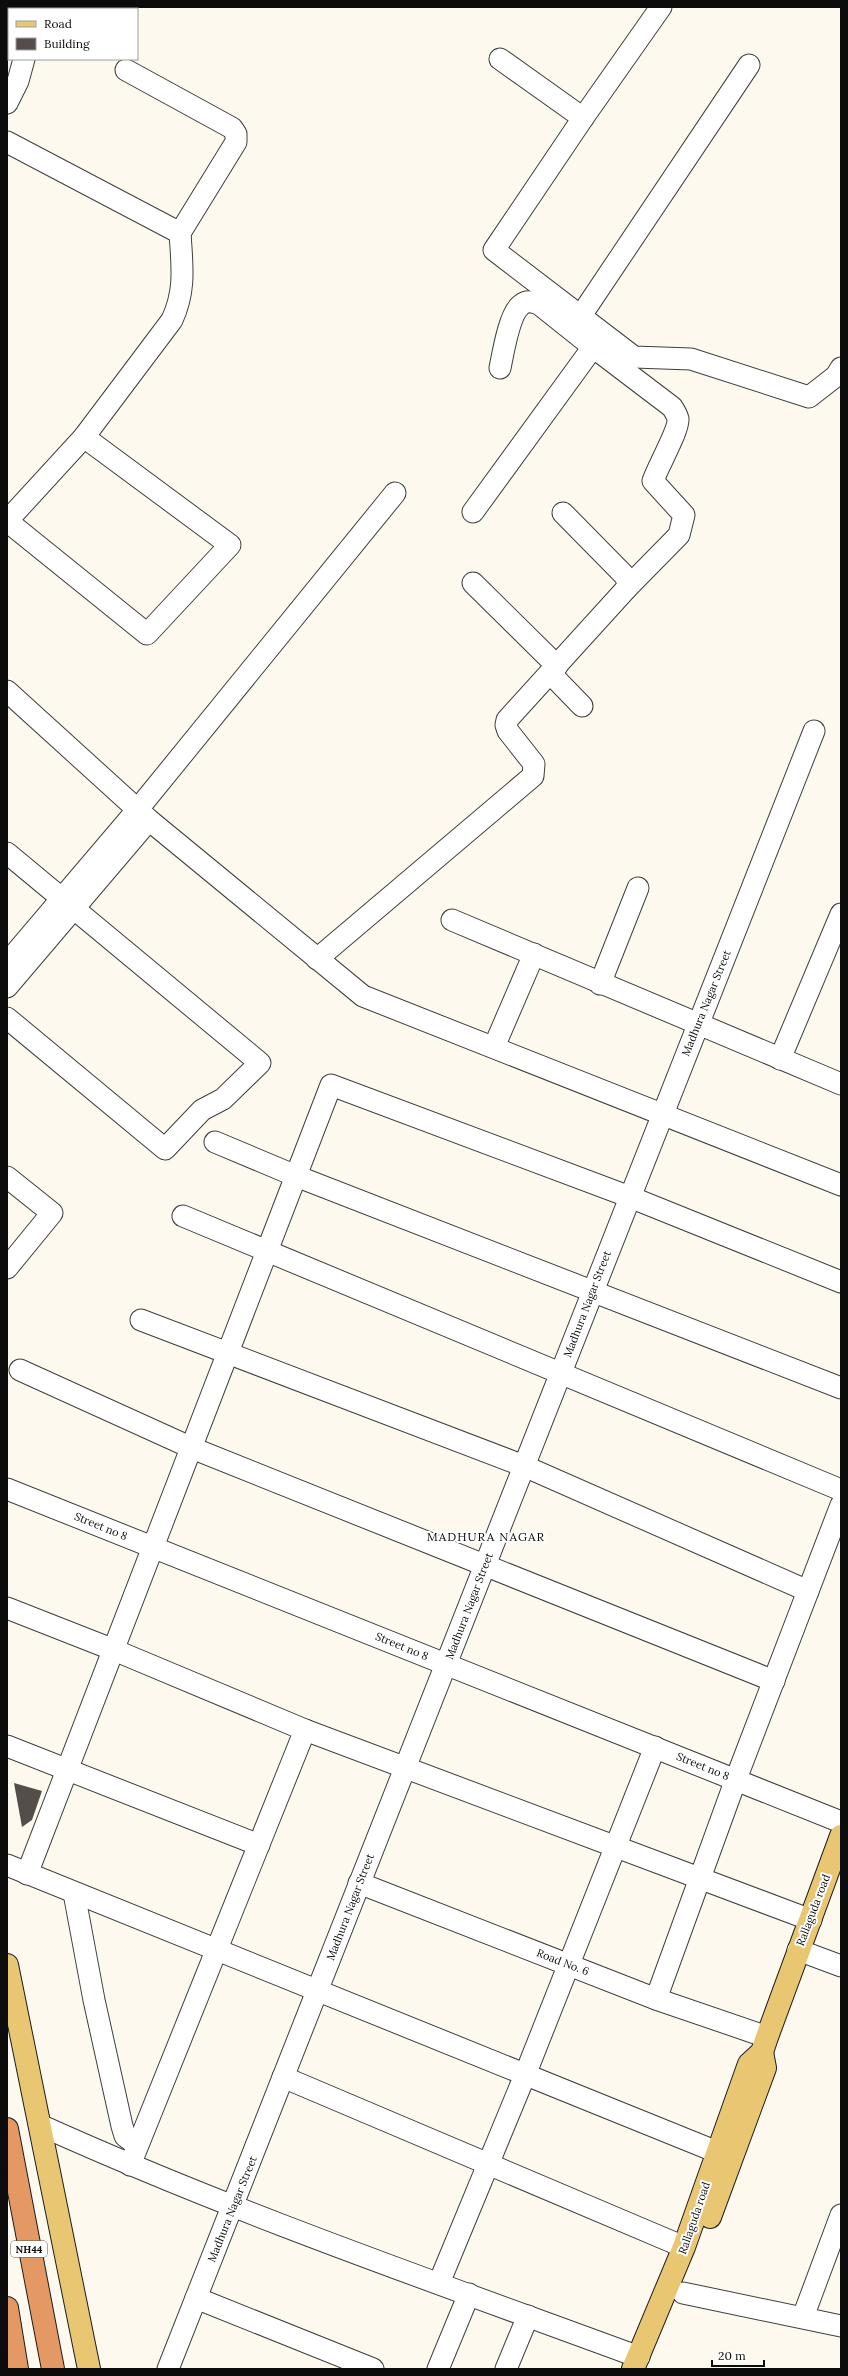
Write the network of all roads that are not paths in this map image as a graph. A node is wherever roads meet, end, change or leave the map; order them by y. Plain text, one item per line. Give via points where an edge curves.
1 (662, 7) edge
2 (24, 60) edge
3 (500, 60) dead end
4 (749, 66) dead end
5 (126, 70) dead end
6 (7, 103) edge
7 (583, 118) junction
8 (7, 142) edge
9 (180, 232) junction
10 (580, 317) junction
11 (593, 347) junction
12 (500, 368) dead end
13 (841, 368) edge
14 (84, 438) junction
15 (396, 493) dead end
16 (473, 512) dead end
17 (563, 514) dead end
18 (7, 521) edge
19 (473, 583) dead end
20 (626, 589) junction
21 (553, 669) junction
22 (7, 691) edge
23 (582, 706) dead end
24 (814, 731) dead end
25 (143, 814) junction
26 (7, 853) edge
27 (638, 888) dead end
28 (68, 903) junction
29 (841, 914) edge
30 (452, 920) dead end
31 (534, 954) junction
32 (317, 959) junction
33 (7, 962) edge
34 (600, 984) junction
35 (7, 987) edge
36 (7, 1018) edge
37 (698, 1024) junction
38 (494, 1047) junction
39 (780, 1059) junction
40 (841, 1084) edge
41 (663, 1113) junction
42 (215, 1142) dead end
43 (296, 1176) junction
44 (7, 1177) edge
45 (841, 1185) edge
46 (630, 1197) junction
47 (183, 1216) dead end
48 (267, 1251) junction
49 (7, 1268) edge
50 (841, 1282) edge
51 (592, 1292) junction
52 (141, 1320) dead end
53 (228, 1353) junction
54 (20, 1370) dead end
55 (560, 1373) junction
56 (841, 1388) edge
57 (192, 1448) junction
58 (524, 1466) junction
59 (7, 1489) edge
60 (841, 1490) edge
61 (841, 1505) edge
62 (154, 1547) junction
63 (485, 1565) junction
64 (808, 1591) junction
65 (7, 1608) edge
66 (114, 1650) junction
67 (446, 1664) junction
68 (774, 1681) junction
69 (305, 1730) junction
70 (7, 1746) edge
71 (655, 1747) junction
72 (405, 1768) junction
73 (68, 1770) junction
74 (736, 1779) junction
75 (841, 1822) edge
76 (841, 1836) edge
77 (259, 1844) junction
78 (615, 1847) junction
79 (7, 1866) edge
80 (28, 1874) junction
81 (700, 1877) junction
82 (359, 1883) junction
83 (74, 1893) junction
84 (811, 1920) junction
85 (217, 1950) junction
86 (798, 1950) junction
87 (7, 1965) edge
88 (569, 1965) junction
89 (841, 1966) edge
90 (317, 1991) junction
91 (656, 1998) junction
92 (760, 2055) junction
93 (526, 2075) junction
94 (283, 2077) junction
95 (40, 2125) junction
96 (7, 2129) edge
97 (137, 2145) junction
98 (717, 2152) junction
99 (488, 2164) junction
100 (130, 2165) junction
101 (233, 2206) junction
102 (841, 2215) edge
103 (684, 2247) junction
104 (439, 2283) junction
105 (682, 2293) junction
106 (469, 2294) junction
107 (196, 2298) junction
108 (7, 2308) edge
109 (528, 2316) junction
110 (803, 2317) junction
111 (841, 2326) edge
112 (641, 2365) edge
113 (17, 2369) edge
114 (53, 2369) edge
115 (89, 2369) edge
116 (168, 2369) edge
117 (373, 2369) edge
118 (438, 2369) edge
119 (506, 2369) edge

1 - 7 street
2 - 6 street via 18,81
3 - 7 street
4 - 10 street
5 - 9 street via 232,128 236,134 236,142
7 - 10 street via 494,250
8 - 9 street
9 - 14 street via 183,286 172,320
10 - 13 street via 634,357 691,359 809,397 836,376
11 - 12 street via 539,304 529,301 520,305 512,319
11 - 16 street
11 - 20 street via 672,407 678,419 675,433 659,464 654,481 684,515 679,535
14 - 18 street
14 - 18 street via 230,545 147,634
15 - 25 street
17 - 20 street via 625,576 628,583
19 - 21 street
20 - 21 street
21 - 23 street
21 - 32 street via 507,720 506,725 534,764 533,776
22 - 25 street
24 - 37 street, Madhura Nagar Street
25 - 28 street
25 - 32 street
26 - 28 street
27 - 34 street
28 - 33 street
28 - 35 street
28 - 36 street via 260,1063 223,1099 202,1110 165,1149
29 - 39 street
30 - 31 street
31 - 34 street
31 - 38 street
32 - 38 street via 363,996
34 - 37 street
37 - 39 street
37 - 41 street, Madhura Nagar Street
38 - 41 street
39 - 40 street
41 - 45 street
41 - 46 street, Madhura Nagar Street
42 - 43 street
43 - 46 street via 331,1085
43 - 48 street
43 - 51 street via 445,1232
44 - 49 street via 52,1213
46 - 50 street
46 - 51 street, Madhura Nagar Street
47 - 48 street
48 - 53 street
48 - 55 street
51 - 55 street, Madhura Nagar Street
51 - 56 street
52 - 53 street
53 - 57 street
53 - 58 street
54 - 57 street
55 - 58 street, Madhura Nagar Street
55 - 60 street
57 - 62 street
57 - 63 street
58 - 63 street, Madhura Nagar Street
58 - 64 street
59 - 62 street, Street no 8
61 - 64 street
62 - 66 street
62 - 67 street, Street no 8
63 - 67 street, Madhura Nagar Street
63 - 68 street
64 - 68 street
65 - 66 street
66 - 69 street
66 - 73 street
67 - 71 street, Street no 8
67 - 72 street, Madhura Nagar Street
68 - 74 street
69 - 72 street
69 - 77 street
70 - 73 street
71 - 74 street, Street no 8
71 - 78 street
72 - 78 street
72 - 82 street, Madhura Nagar Street
73 - 77 street
73 - 80 street
74 - 75 street, Street no 8
74 - 81 street
76 - 84 main road, Rallaguda road
77 - 85 street
78 - 81 street
78 - 88 street
79 - 80 street
80 - 83 street
81 - 84 street
81 - 91 street
82 - 88 street, Road No. 6
82 - 90 street, Madhura Nagar Street
83 - 85 street
83 - 97 street via 125,2136
84 - 86 main road, Rallaguda road
85 - 90 street
85 - 97 street
86 - 89 street
86 - 92 main road, Rallaguda road
87 - 95 main road
88 - 91 street, Road No. 6
88 - 93 street
90 - 93 street
90 - 94 street, Madhura Nagar Street
91 - 92 street, Road No. 6
92 - 98 main road, Rallaguda road
92 - 105 main road, Rallaguda road
93 - 98 street
93 - 99 street
94 - 99 street
94 - 101 street, Madhura Nagar Street
95 - 100 street
95 - 115 main road
96 - 114 highway, NH44
97 - 100 street
98 - 103 main road, Rallaguda road
99 - 103 street
99 - 104 street
100 - 101 street
101 - 104 street
101 - 107 street, Madhura Nagar Street
102 - 110 street
103 - 112 main road, Rallaguda road
104 - 106 street
105 - 110 street
105 - 112 main road, Rallaguda road
106 - 109 street
106 - 118 street
107 - 116 street, Madhura Nagar Street
107 - 117 street
108 - 113 highway
109 - 112 street
109 - 119 street
110 - 111 street

